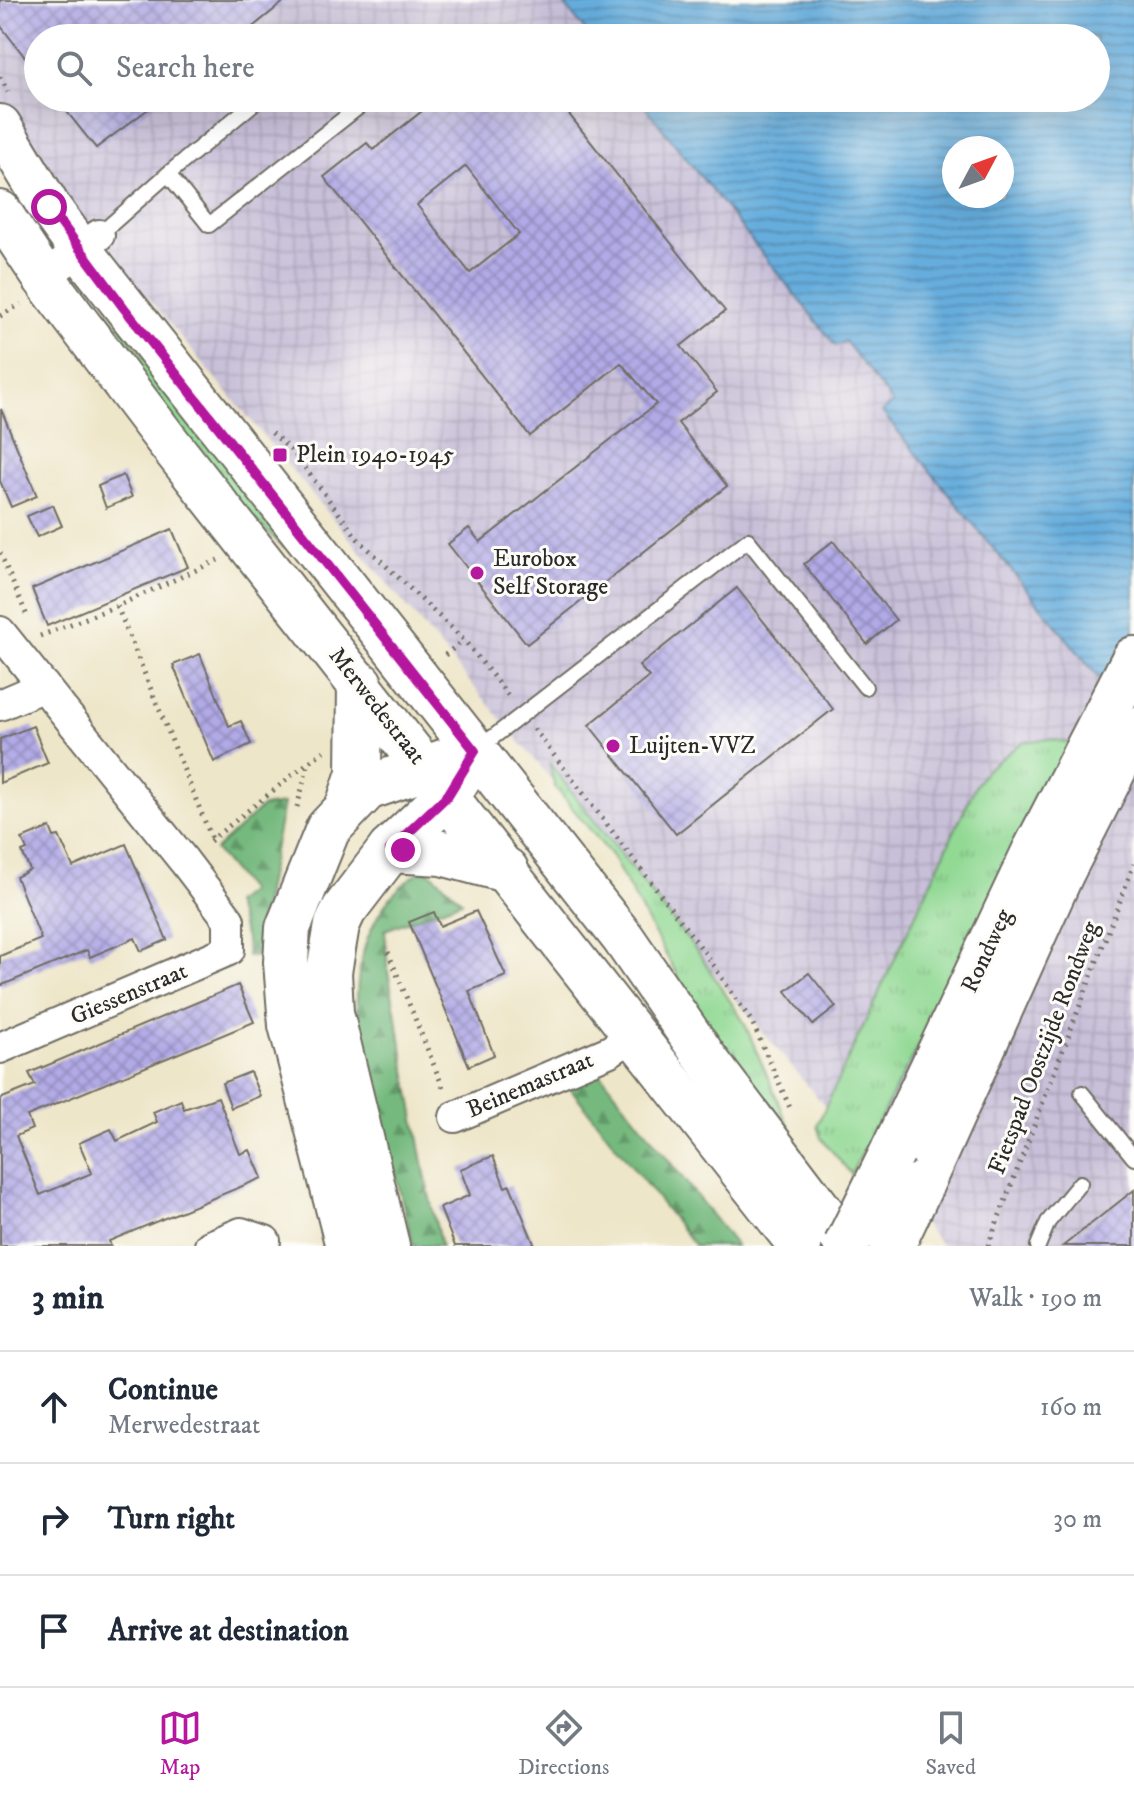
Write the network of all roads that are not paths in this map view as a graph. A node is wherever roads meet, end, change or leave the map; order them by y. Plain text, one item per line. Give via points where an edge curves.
1 (243, 112) edge
2 (352, 112) edge
3 (0, 126) edge
4 (168, 174) junction
5 (0, 212) edge
6 (90, 243) junction
7 (36, 288) junction
8 (17, 641) edge
9 (1134, 659) edge
10 (360, 684) junction
11 (44, 686) junction
12 (865, 687) dead end
13 (0, 705) edge
14 (1112, 747) edge
15 (475, 751) junction
16 (436, 781) junction
17 (348, 806) junction
18 (390, 850) junction
19 (506, 870) junction
20 (634, 1035) junction
21 (0, 1048) edge
22 (1082, 1093) dead end
23 (455, 1117) road end
24 (1134, 1158) edge
25 (1080, 1183) dead end
26 (265, 1241) dead end
27 (210, 1246) edge
28 (348, 1246) edge
29 (387, 1246) edge
30 (800, 1246) edge
31 (847, 1246) edge
32 (892, 1246) edge
33 (1038, 1246) edge

1 - 4 lane
2 - 4 lane via 209,225
3 - 6 main road, Merwedestraat via 49,207
4 - 6 lane
5 - 7 main road, Merwedestraat
6 - 7 street
6 - 15 main road, Merwedestraat
7 - 10 main road, Merwedestraat via 165,438
8 - 11 street
9 - 14 main road, Rondweg
10 - 16 main road, Merwedestraat
10 - 17 main road via 359,773
11 - 13 street
11 - 21 street, Giessenstraat via 229,920 229,950
12 - 15 lane via 748,540
14 - 31 main road, Rondweg, bridge via 1035,850
14 - 32 main road, Rondweg, bridge via 1062,872
15 - 16 main road
15 - 31 main road, Merwedestraat via 623,938
16 - 17 main road via 372,784
16 - 18 main road
16 - 19 main road, Merwedestraat
17 - 28 main road via 328,829 288,928 286,962 291,1025
18 - 19 main road via 442,853
18 - 29 main road via 344,910 329,972 331,1013
19 - 20 main road, Merwedestraat
20 - 23 street, Beinemastraat via 610,1051
20 - 30 main road, Merwedestraat
22 - 24 lane
25 - 33 lane via 1048,1222
26 - 27 street via 241,1233

